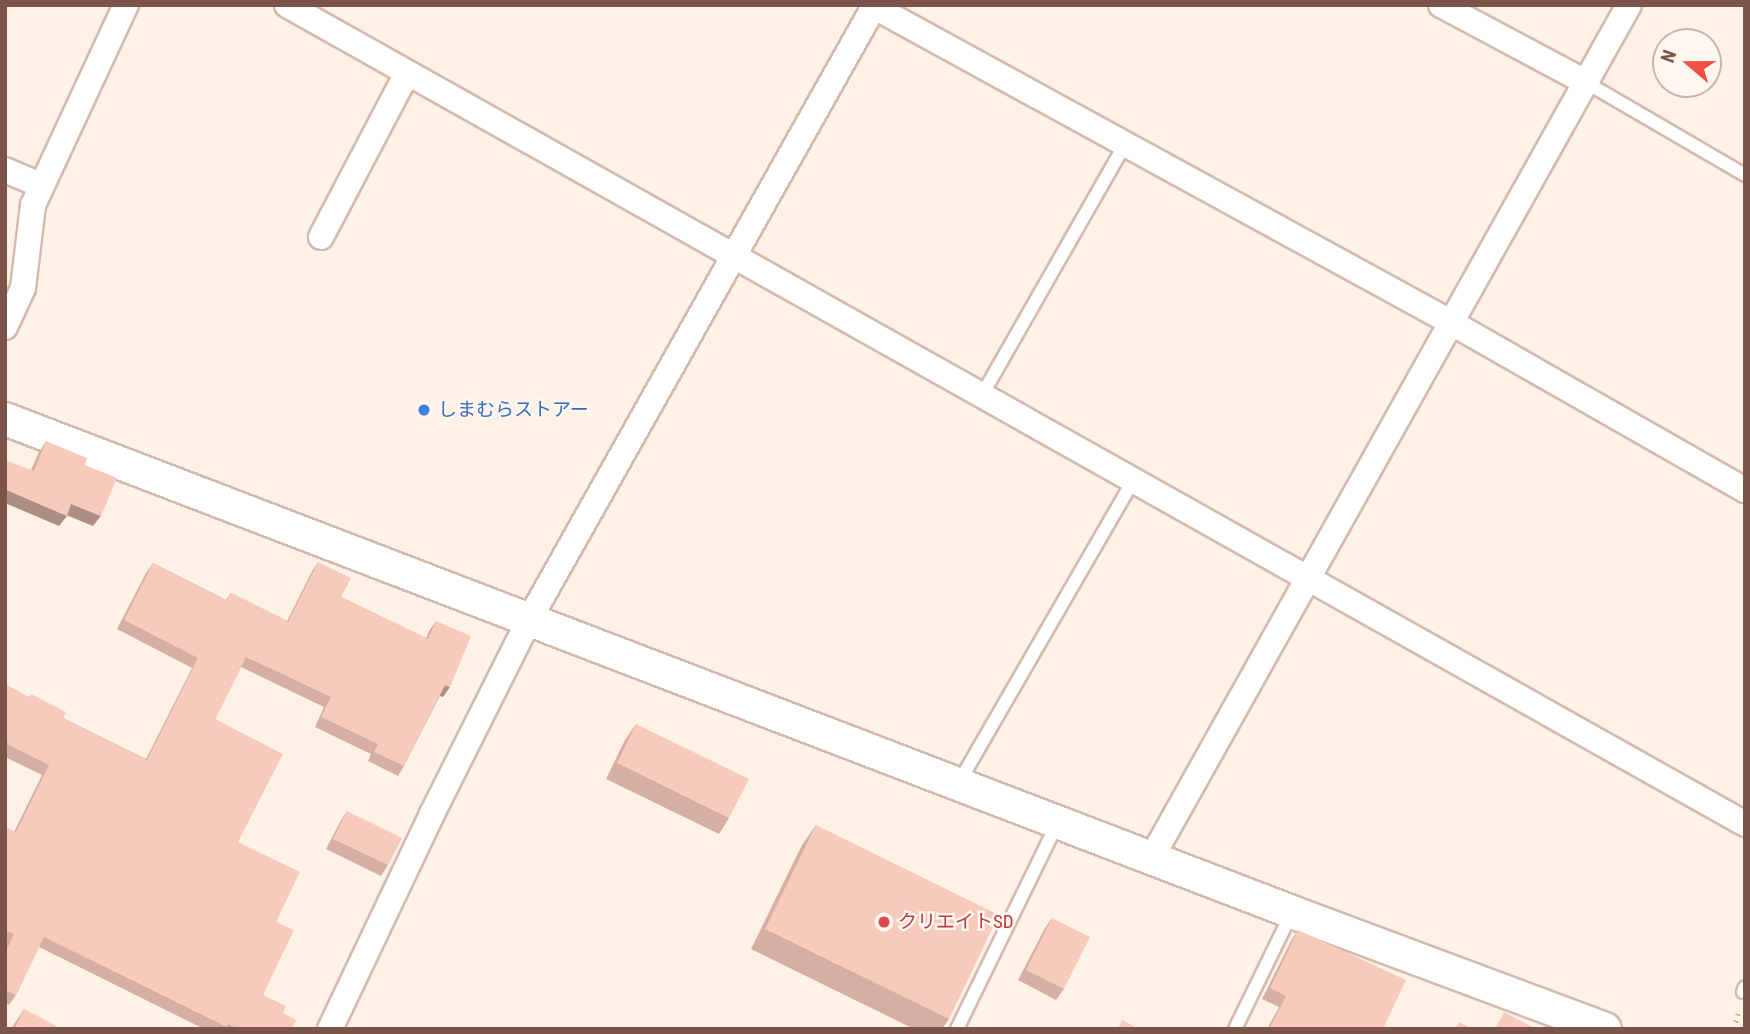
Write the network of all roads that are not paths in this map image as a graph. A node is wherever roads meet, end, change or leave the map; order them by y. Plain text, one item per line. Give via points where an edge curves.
1 (126, 5) edge
2 (287, 5) edge
3 (1441, 5) edge
4 (1629, 5) edge
5 (874, 6) edge
6 (407, 73) junction
7 (1587, 83) junction
8 (1125, 144) junction
9 (5, 170) edge
10 (1744, 171) edge
11 (41, 185) junction
12 (321, 237) dead end
13 (736, 257) junction
14 (1452, 323) junction
15 (5, 327) edge
16 (982, 395) junction
17 (5, 419) edge
18 (1134, 480) junction
19 (1745, 490) edge
20 (1309, 577) junction
21 (529, 620) junction
22 (957, 784) junction
23 (1058, 822) junction
24 (1745, 824) edge
25 (1152, 857) junction
26 (1292, 912) junction
27 (330, 1029) edge
28 (957, 1029) edge
29 (1235, 1029) edge
30 (1605, 1029) edge

1 - 11 street
2 - 6 street
3 - 7 street
4 - 7 street
5 - 8 street
5 - 13 street
6 - 12 street
6 - 13 street
7 - 10 lane
7 - 14 street
8 - 14 street
8 - 16 lane
9 - 11 street
11 - 15 street via 33,205 23,288
13 - 16 street
13 - 21 street
14 - 19 street
14 - 20 street
16 - 18 street
17 - 21 street
18 - 20 street
18 - 22 lane
20 - 24 street
20 - 25 street
21 - 22 street
21 - 27 street
22 - 23 street
23 - 25 street
23 - 28 lane
25 - 26 street
26 - 29 lane
26 - 30 street

